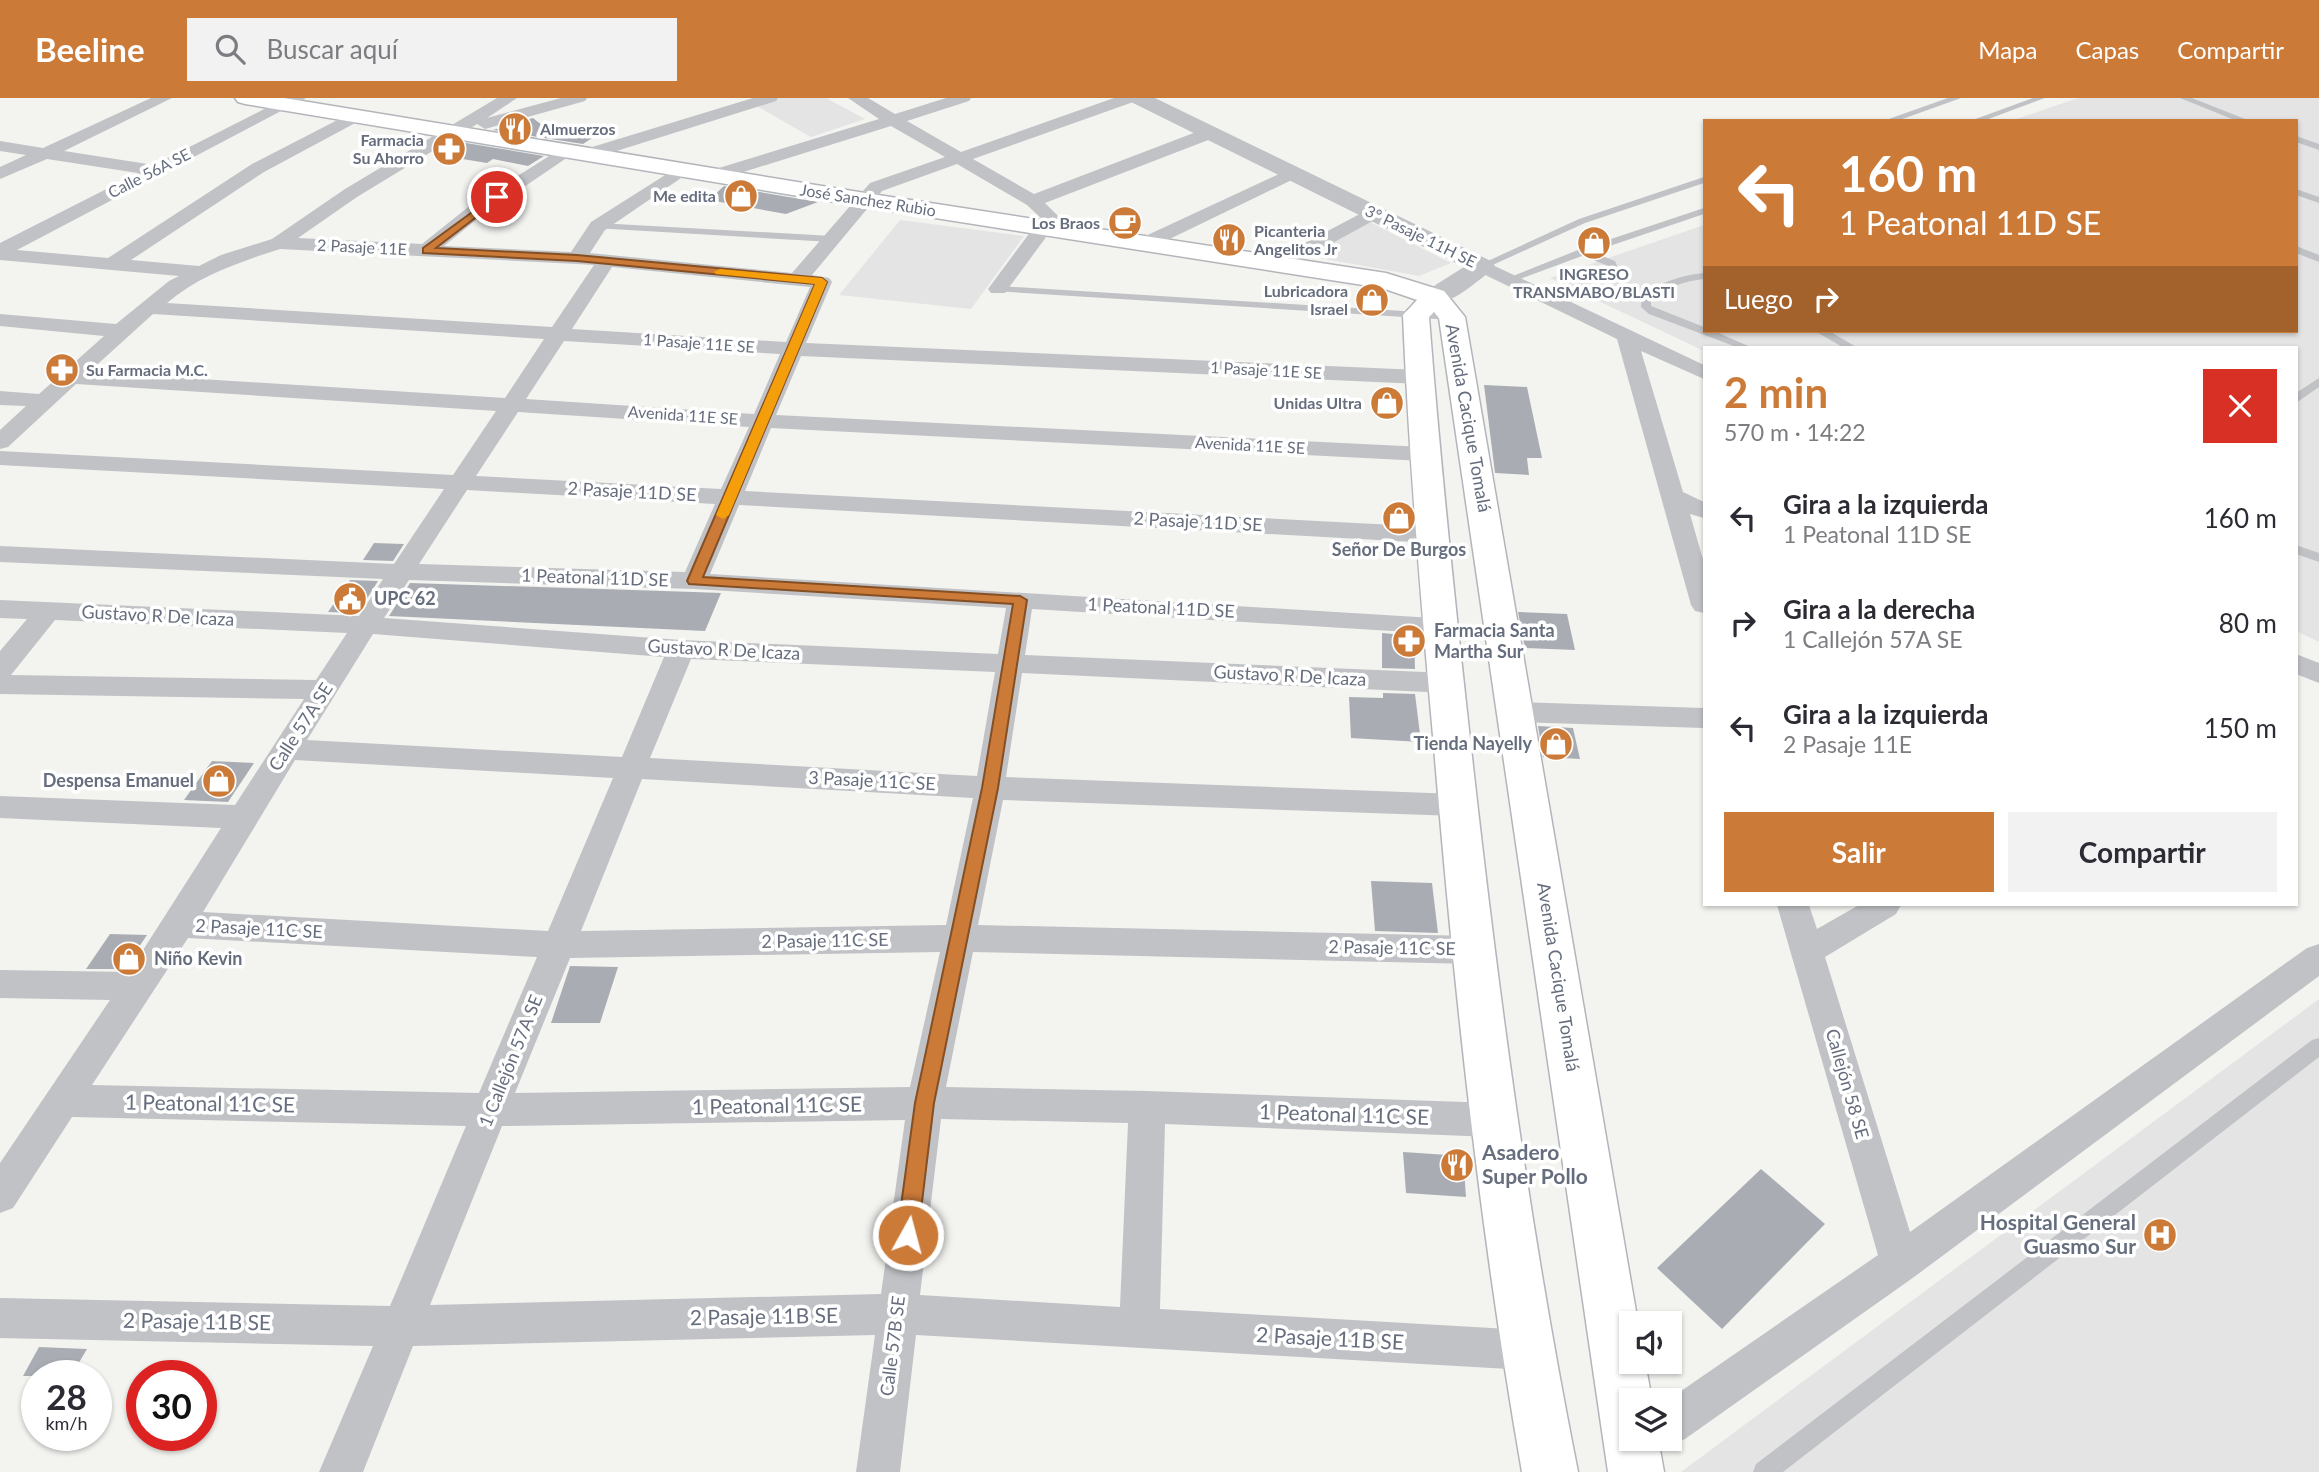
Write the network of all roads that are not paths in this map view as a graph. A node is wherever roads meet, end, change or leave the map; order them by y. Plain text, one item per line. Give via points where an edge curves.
1 (164, 98) edge
2 (245, 98) edge
3 (509, 98) edge
4 (579, 98) edge
5 (770, 98) edge
6 (856, 98) edge
7 (963, 98) edge
8 (1130, 98) edge
9 (1138, 98) edge
10 (1956, 98) edge
11 (2042, 98) edge
12 (2184, 98) edge
13 (292, 101) edge
14 (353, 117) junction
15 (1893, 119) edge
16 (1981, 119) edge
17 (2241, 119) edge
18 (894, 120) junction
19 (450, 133) junction
20 (1210, 133) junction
21 (2298, 140) edge
22 (0, 146) edge
23 (2319, 147) edge
24 (45, 153) junction
25 (575, 153) junction
26 (958, 158) junction
27 (153, 170) junction
28 (681, 170) junction
29 (1292, 173) junction
30 (0, 174) edge
31 (715, 175) junction
32 (1703, 180) edge
33 (2298, 193) edge
34 (865, 200) junction
35 (1033, 201) junction
36 (2319, 201) edge
37 (1703, 211) edge
38 (1373, 213) junction
39 (598, 226) junction
40 (1053, 228) junction
41 (832, 239) junction
42 (279, 243) junction
43 (1146, 243) junction
44 (427, 250) junction
45 (2298, 251) edge
46 (0, 252) edge
47 (1582, 252) junction
48 (577, 258) junction
49 (2319, 258) edge
50 (113, 262) junction
51 (606, 262) junction
52 (1278, 265) junction
53 (1482, 266) junction
54 (199, 272) junction
55 (1703, 276) edge
56 (799, 279) junction
57 (1508, 280) junction
58 (998, 289) joint
59 (1571, 292) dead end
60 (147, 308) junction
61 (1435, 310) junction
62 (0, 320) edge
63 (1703, 330) edge
64 (121, 331) junction
65 (1710, 333) edge
66 (1825, 333) edge
67 (557, 334) junction
68 (1626, 335) junction
69 (1743, 346) edge
70 (1848, 346) edge
71 (794, 349) junction
72 (1703, 373) edge
73 (69, 377) junction
74 (1420, 377) junction
75 (2319, 381) edge
76 (2298, 397) edge
77 (0, 398) edge
78 (43, 401) junction
79 (510, 404) junction
80 (762, 421) junction
81 (0, 442) edge
82 (1424, 454) junction
83 (0, 458) edge
84 (459, 483) junction
85 (730, 497) junction
86 (1674, 497) junction
87 (1703, 512) edge
88 (1432, 535) junction
89 (2298, 550) edge
90 (0, 554) edge
91 (2319, 558) edge
92 (401, 572) junction
93 (694, 581) junction
94 (1020, 600) junction
95 (1703, 601) edge
96 (0, 609) edge
97 (48, 611) junction
98 (366, 625) junction
99 (1441, 625) junction
100 (681, 649) junction
101 (1010, 664) junction
102 (2298, 664) edge
103 (0, 669) edge
104 (2319, 674) edge
105 (1448, 683) junction
106 (0, 684) edge
107 (325, 690) junction
108 (1517, 712) junction
109 (1703, 718) edge
110 (288, 749) junction
111 (632, 768) junction
112 (990, 788) junction
113 (1457, 804) junction
114 (0, 807) edge
115 (243, 817) junction
116 (1793, 906) edge
117 (1883, 906) edge
118 (179, 924) junction
119 (958, 938) junction
120 (559, 945) junction
121 (1472, 950) junction
122 (1808, 951) junction
123 (2319, 958) edge
124 (0, 984) edge
125 (137, 986) junction
126 (2319, 1046) edge
127 (61, 1101) junction
128 (925, 1103) junction
129 (1147, 1107) junction
130 (490, 1110) junction
131 (1493, 1120) junction
132 (3, 1187) edge
133 (1899, 1264) junction
134 (897, 1314) junction
135 (0, 1318) edge
136 (401, 1326) junction
137 (1139, 1328) junction
138 (1527, 1350) junction
139 (1682, 1416) edge
140 (1638, 1454) edge
141 (341, 1472) edge
142 (878, 1472) edge
143 (1550, 1472) edge
144 (1764, 1472) edge

1 - 24 street
2 - 13 main road, José Sanchez Rubio
3 - 19 street
4 - 19 street
5 - 25 street
6 - 18 street
7 - 18 street
8 - 26 street
9 - 20 street, 3° Pasaje 11H SE
10 - 15 lane
11 - 16 lane
12 - 17 lane
13 - 14 main road, José Sanchez Rubio
13 - 27 street, Calle 56A SE
14 - 19 main road, José Sanchez Rubio
14 - 50 street via 258,169
18 - 26 street
18 - 31 street
19 - 25 main road, José Sanchez Rubio
19 - 42 street
20 - 29 street, 3° Pasaje 11H SE
20 - 35 street
21 - 23 lane
22 - 24 street
24 - 27 street
24 - 30 street
25 - 28 main road, José Sanchez Rubio
25 - 44 street via 474,212
26 - 34 street via 876,187
26 - 35 street
27 - 46 street, Calle 56A SE
28 - 31 main road, José Sanchez Rubio
28 - 39 street
29 - 38 street, 3° Pasaje 11H SE
29 - 43 street
31 - 34 main road, José Sanchez Rubio
32 - 53 lane via 1582,221
33 - 36 lane
34 - 40 main road, José Sanchez Rubio
34 - 41 street
35 - 40 street
37 - 47 lane
38 - 52 street
38 - 53 street, 3° Pasaje 11H SE
39 - 41 lane
39 - 48 street
40 - 43 main road, José Sanchez Rubio
40 - 58 street
41 - 56 street
42 - 44 street, 2 Pasaje 11E
42 - 54 street
43 - 52 main road, José Sanchez Rubio
44 - 48 street, 2 Pasaje 11E
45 - 49 lane
46 - 50 street
47 - 57 lane
47 - 59 lane via 1612,267
48 - 51 street, 2 Pasaje 11E
50 - 54 street
51 - 56 street, 2 Pasaje 11E
51 - 67 street, Calle 57A SE
52 - 61 main road, José Sanchez Rubio via 1386,281
53 - 57 street, 3° Pasaje 11H SE
53 - 61 street
54 - 60 street
55 - 63 lane via 1685,278 1646,297 1646,307 1653,312
56 - 71 street, 2 Pasaje 11E via 822,282
57 - 68 street, 3° Pasaje 11H SE
58 - 61 lane
60 - 64 street
60 - 67 street, 1 Pasaje 11E SE
61 - 74 main road, Avenida Cacique Tomalá
61 - 108 main road, Avenida Cacique Tomalá
62 - 64 street
64 - 73 street
65 - 69 lane
66 - 70 lane
67 - 71 street, 1 Pasaje 11E SE
67 - 79 street, Calle 57A SE
68 - 72 street, 3° Pasaje 11H SE
68 - 86 street
71 - 74 street, 1 Pasaje 11E SE
71 - 80 street
73 - 78 street
73 - 79 street, Avenida 11E SE
74 - 82 main road, Avenida Cacique Tomalá
75 - 76 lane
77 - 78 street
78 - 81 street
79 - 80 street, Avenida 11E SE
79 - 84 street, Calle 57A SE
80 - 82 street, Avenida 11E SE
80 - 85 street
82 - 88 main road, Avenida Cacique Tomalá
83 - 84 street, 2 Pasaje 11D SE
84 - 85 street, 2 Pasaje 11D SE
84 - 92 street, Calle 57A SE
85 - 88 street, 2 Pasaje 11D SE
85 - 93 street
86 - 87 street
86 - 95 street
88 - 99 main road, Avenida Cacique Tomalá
89 - 91 lane
90 - 92 street, 1 Peatonal 11D SE
92 - 93 street, 1 Peatonal 11D SE
92 - 98 street, Calle 57A SE
93 - 94 street, 1 Peatonal 11D SE
94 - 99 street, 1 Peatonal 11D SE
94 - 101 street, Calle 57B SE
96 - 97 street, Gustavo R De Icaza
97 - 98 street, Gustavo R De Icaza
97 - 103 street
98 - 100 street, Gustavo R De Icaza
98 - 107 street, Calle 57A SE
99 - 105 main road, Avenida Cacique Tomalá
100 - 101 street, Gustavo R De Icaza
100 - 111 street, 1 Callejón 57A SE
101 - 105 street, Gustavo R De Icaza
101 - 112 street, Calle 57B SE
102 - 104 street
105 - 113 main road, Avenida Cacique Tomalá
106 - 107 street
107 - 110 street, Calle 57A SE
108 - 109 street
108 - 140 main road, Avenida Cacique Tomalá
110 - 111 street, 3 Pasaje 11C SE
110 - 115 street, Calle 57A SE
111 - 112 street, 3 Pasaje 11C SE
111 - 120 street, 1 Callejón 57A SE
112 - 113 street, 3 Pasaje 11C SE
112 - 119 street, Calle 57B SE
113 - 121 main road, Avenida Cacique Tomalá
114 - 115 street
115 - 118 street, Calle 57A SE
116 - 122 street, Callejón 58 SE
117 - 122 street
118 - 120 street, 2 Pasaje 11C SE
118 - 125 street, Calle 57A SE
119 - 120 street, 2 Pasaje 11C SE
119 - 121 street, 2 Pasaje 11C SE
119 - 128 street, Calle 57B SE
120 - 130 street, 1 Callejón 57A SE
121 - 131 main road, Avenida Cacique Tomalá
122 - 133 street, Callejón 58 SE
123 - 133 street
124 - 125 street
125 - 127 street, Calle 57A SE
126 - 144 lane
127 - 130 street, 1 Peatonal 11C SE
127 - 132 street, Calle 57A SE
128 - 129 street, 1 Peatonal 11C SE
128 - 130 street, 1 Peatonal 11C SE
128 - 134 street, Calle 57B SE
129 - 131 street, 1 Peatonal 11C SE
129 - 137 street
130 - 136 street, 1 Callejón 57A SE
131 - 138 main road, Avenida Cacique Tomalá
133 - 139 street
134 - 136 street, 2 Pasaje 11B SE
134 - 137 street, 2 Pasaje 11B SE
134 - 142 street, Calle 57B SE
135 - 136 street, 2 Pasaje 11B SE
136 - 141 street, 1 Callejón 57A SE
137 - 138 street, 2 Pasaje 11B SE
138 - 143 main road, Avenida Cacique Tomalá

